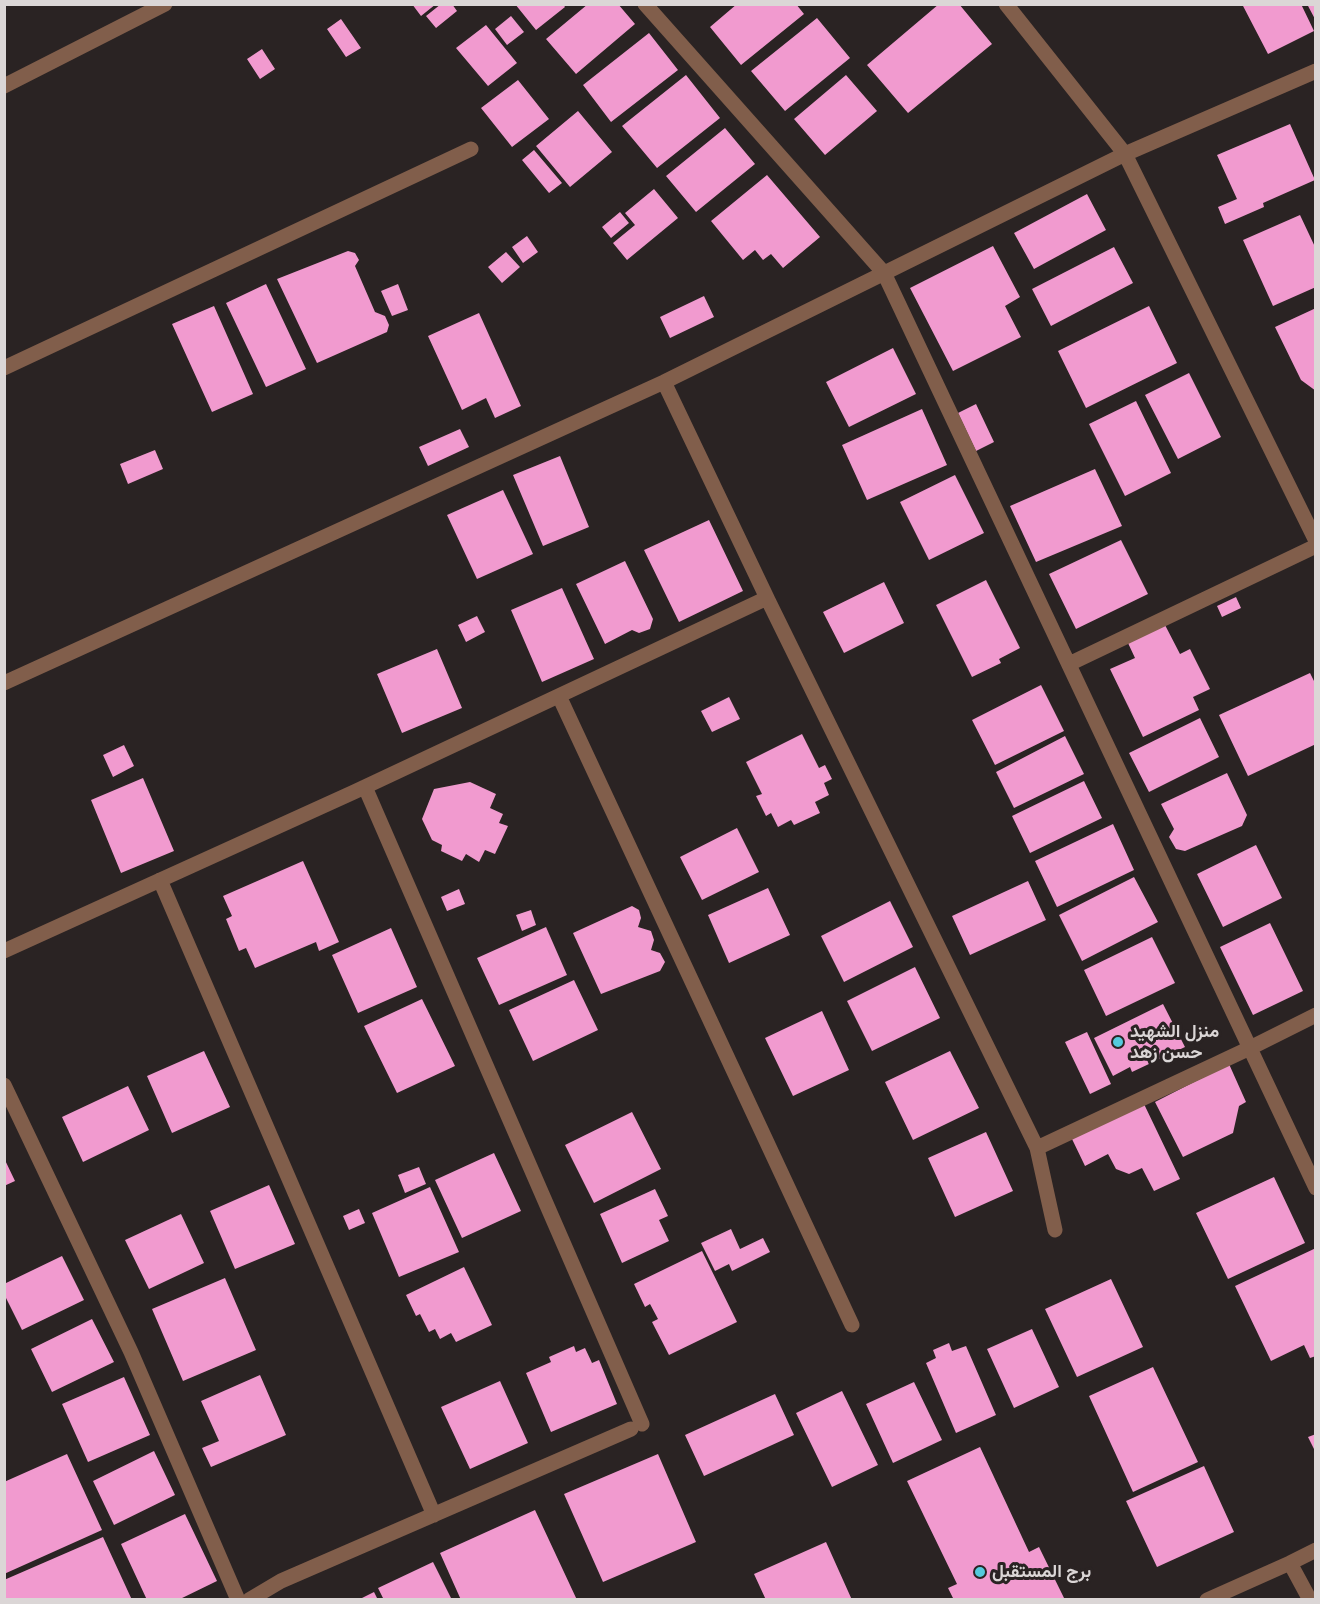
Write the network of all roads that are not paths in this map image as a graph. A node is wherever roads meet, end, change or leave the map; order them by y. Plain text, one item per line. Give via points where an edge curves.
1 (165, 4) edge
2 (645, 4) edge
3 (1006, 4) edge
4 (1316, 71) edge
5 (4, 86) edge
6 (471, 148) dead end
7 (1125, 154) junction
8 (884, 273) junction
9 (4, 368) edge
10 (664, 382) junction
11 (1316, 541) edge
12 (1316, 546) edge
13 (767, 598) junction
14 (1069, 664) junction
15 (4, 683) edge
16 (559, 696) junction
17 (365, 788) junction
18 (160, 880) junction
19 (4, 951) edge
20 (1316, 1015) edge
21 (1250, 1048) junction
22 (4, 1085) edge
23 (1037, 1148) junction
24 (1316, 1188) edge
25 (1055, 1230) dead end
26 (852, 1325) dead end
27 (434, 1515) junction
28 (1316, 1550) edge
29 (1290, 1563) junction
30 (238, 1599) edge
31 (249, 1599) edge
32 (1207, 1599) edge
33 (1310, 1599) edge

1 - 5 street
2 - 8 street
3 - 7 street
4 - 7 street
6 - 9 street
7 - 8 street
7 - 11 street
8 - 10 street
8 - 14 street
10 - 13 street
10 - 15 street
12 - 14 street
13 - 16 street
13 - 23 street
14 - 21 street
16 - 17 street
16 - 26 street
17 - 18 street
17 - 27 street via 637,1427
18 - 19 street
18 - 27 street
20 - 21 street
21 - 23 street
21 - 24 street
22 - 30 street via 131,1352
23 - 25 street
27 - 31 street via 281,1581
28 - 29 street
29 - 32 street
29 - 33 street

